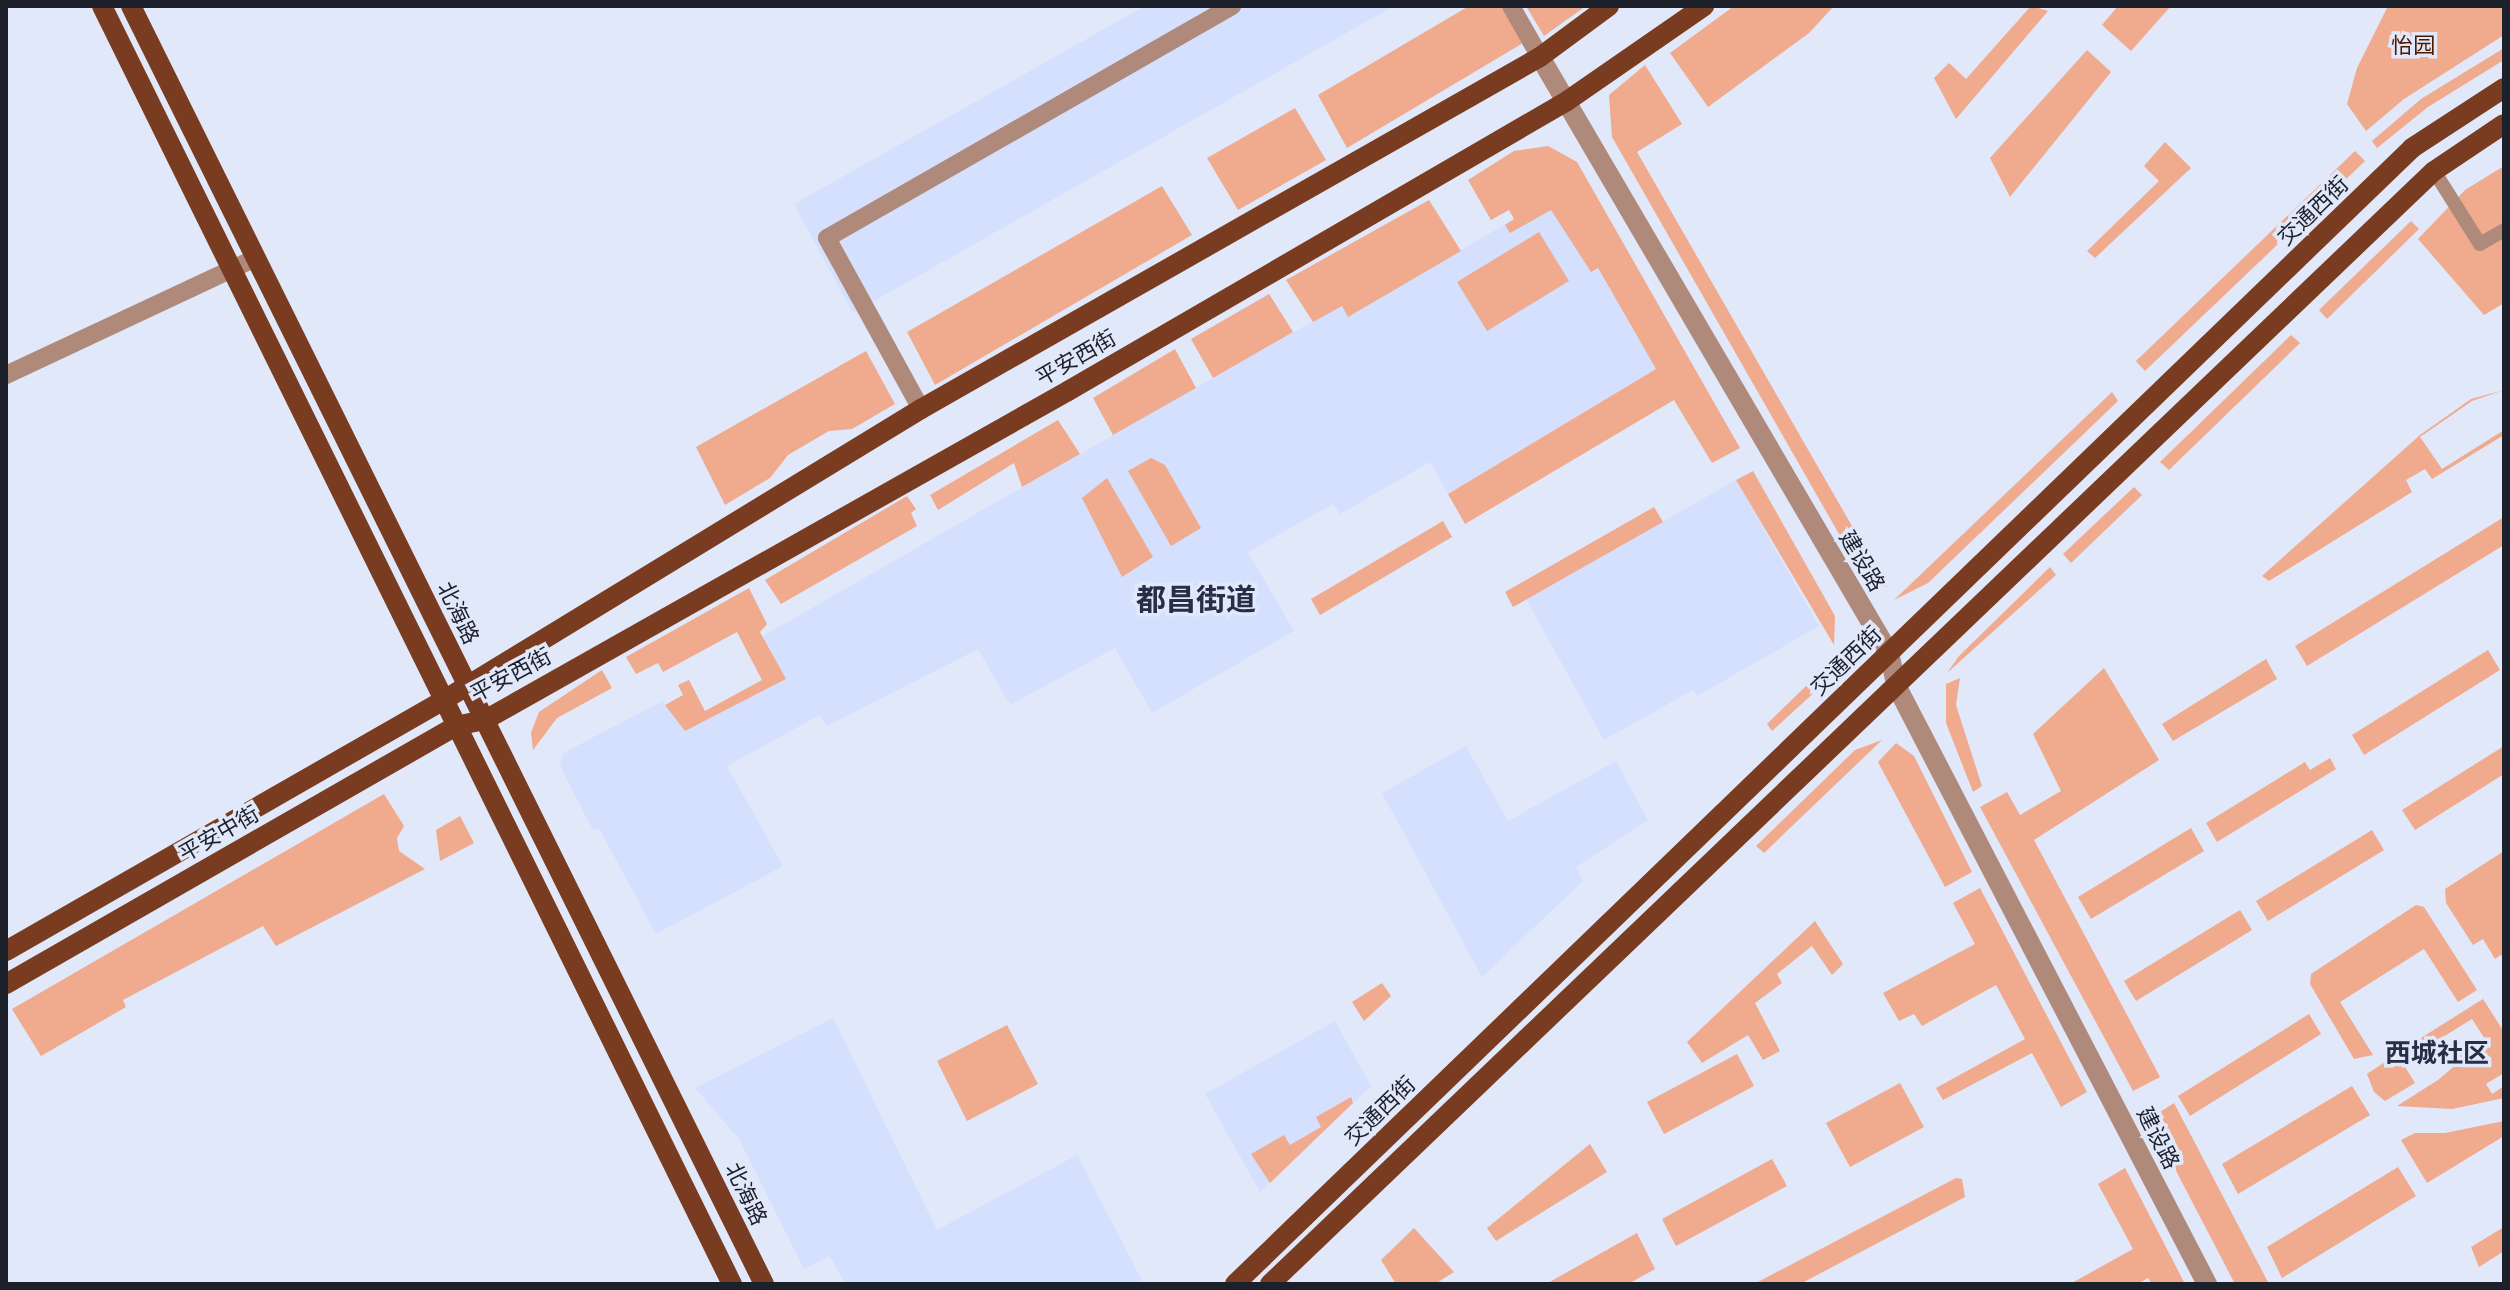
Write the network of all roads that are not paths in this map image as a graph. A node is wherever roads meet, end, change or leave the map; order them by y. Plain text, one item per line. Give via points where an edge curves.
1 (102, 6) edge
2 (131, 6) edge
3 (1232, 6) edge
4 (1511, 6) edge
5 (1609, 6) edge
6 (1704, 6) edge
7 (1540, 57) junction
8 (2504, 88) edge
9 (1567, 101) junction
10 (2504, 124) edge
11 (2434, 171) junction
12 (2504, 230) edge
13 (256, 258) junction
14 (232, 270) junction
15 (6, 375) edge
16 (921, 409) junction
17 (1889, 653) junction
18 (467, 685) junction
19 (1897, 687) junction
20 (444, 700) junction
21 (485, 720) junction
22 (456, 726) junction
23 (6, 950) edge
24 (6, 984) edge
25 (732, 1284) edge
26 (764, 1284) edge
27 (1235, 1284) edge
28 (1270, 1284) edge
29 (2207, 1284) edge

1 - 14 main road
2 - 13 main road, 北海路
3 - 16 street via 827,238
4 - 7 street, 建设路
5 - 7 main road, 平安西街
6 - 9 main road, 平安西街
7 - 9 street, 建设路
7 - 16 main road, 平安西街
8 - 17 main road, 交通西街 via 2412,148
9 - 17 street, 建设路
9 - 21 main road, 平安西街
10 - 11 main road
11 - 12 street via 2480,244
11 - 19 main road
13 - 14 street
13 - 18 main road, 北海路
14 - 15 street
14 - 20 main road
16 - 18 main road, 平安西街
17 - 19 street, 建设路
17 - 27 main road, 交通西街
18 - 20 main road, 平安西街
18 - 21 main road, 北海路
19 - 28 main road
19 - 29 street, 建设路
20 - 22 main road
20 - 23 main road, 平安中街
21 - 22 main road, 平安西街
21 - 26 main road, 北海路
22 - 24 main road, 平安中街
22 - 25 main road

